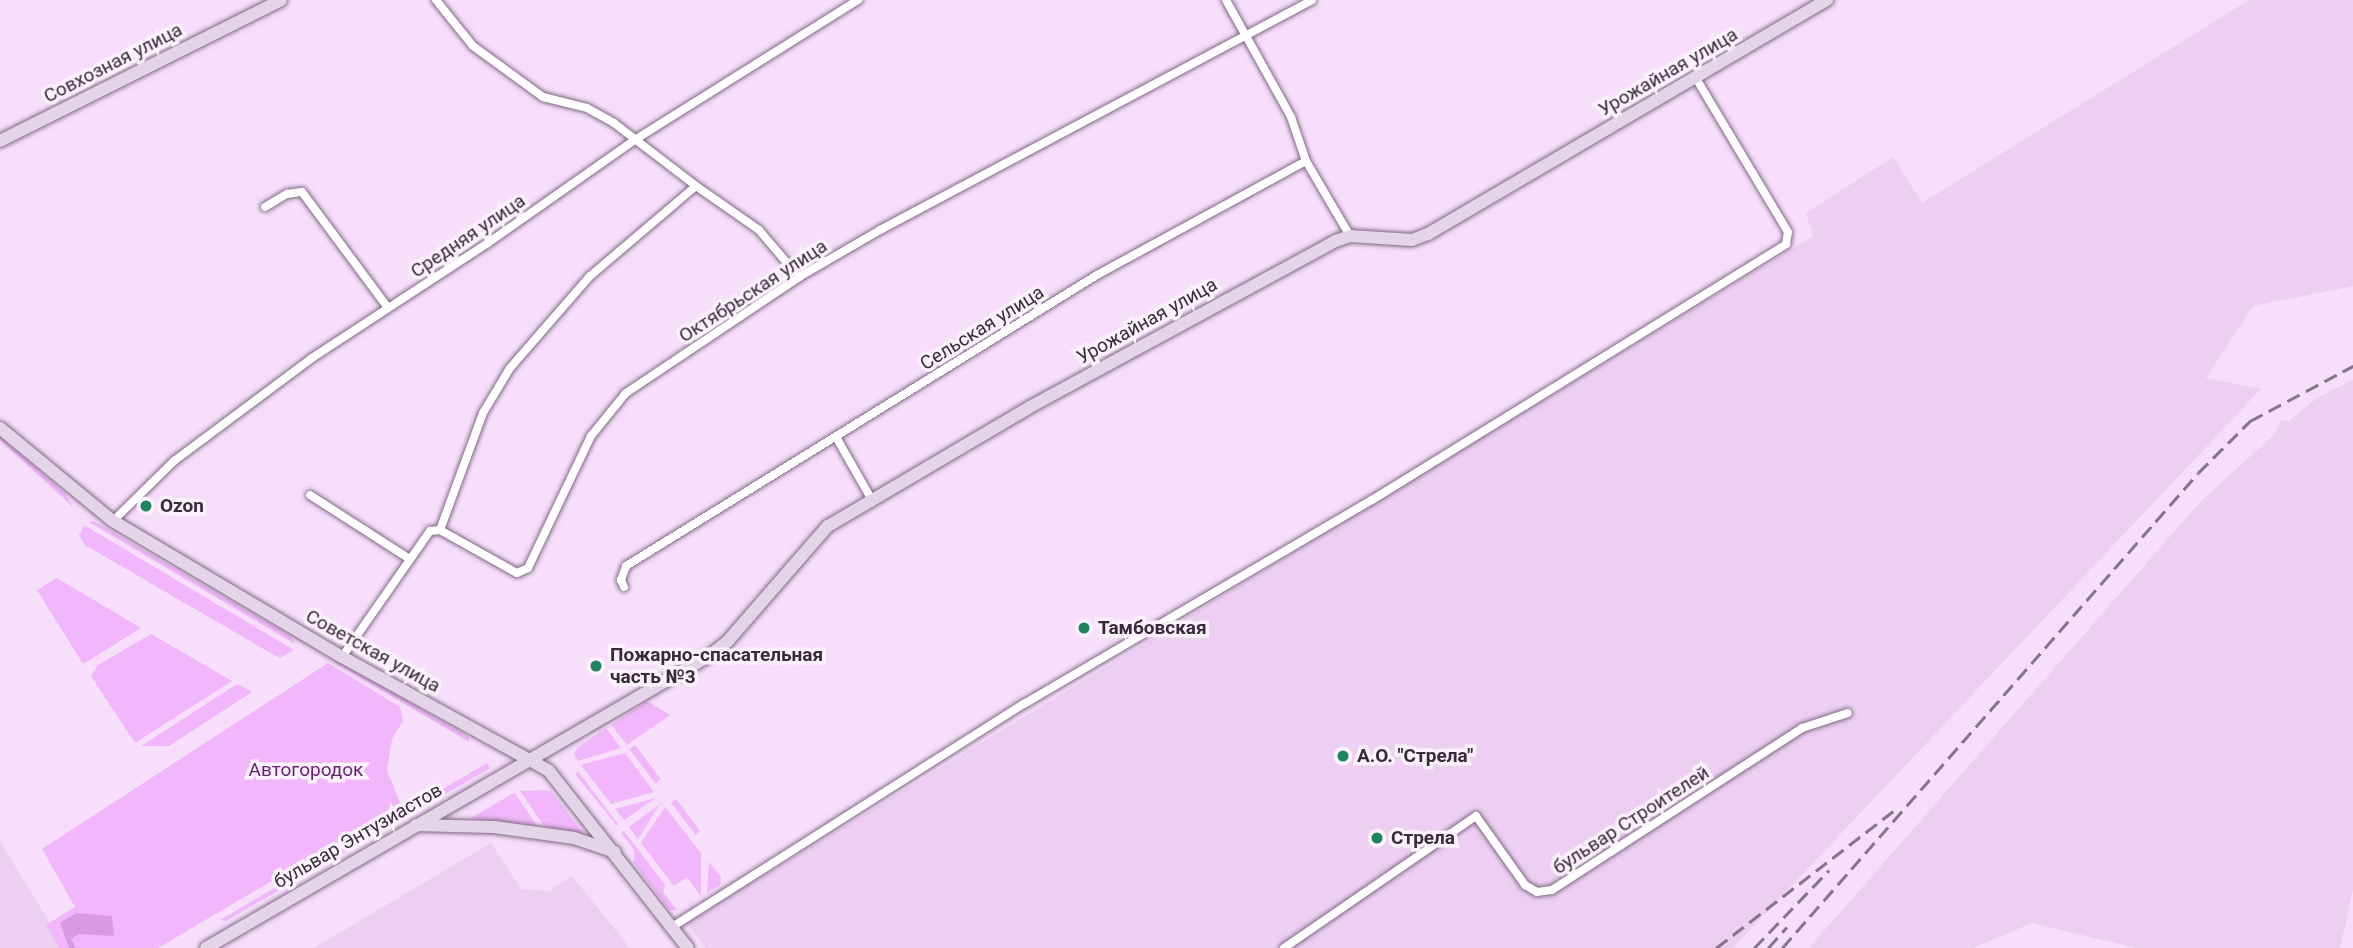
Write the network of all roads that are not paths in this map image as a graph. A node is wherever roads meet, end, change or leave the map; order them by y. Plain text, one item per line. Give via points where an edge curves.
1 (281, 0) edge
2 (436, 0) edge
3 (858, 0) edge
4 (1226, 0) edge
5 (1312, 0) edge
6 (1827, 0) edge
7 (1245, 37) junction
8 (1696, 78) junction
9 (0, 141) edge
10 (633, 141) junction
11 (1306, 161) junction
12 (696, 186) junction
13 (265, 207) dead end
14 (1350, 236) junction
15 (799, 277) junction
16 (388, 308) junction
17 (0, 428) edge
18 (836, 437) junction
19 (310, 495) dead end
20 (872, 500) junction
21 (113, 521) junction
22 (440, 530) junction
23 (408, 558) junction
24 (624, 587) dead end
25 (342, 657) junction
26 (1848, 713) dead end
27 (532, 760) junction
28 (412, 826) junction
29 (615, 852) junction
30 (671, 927) junction
31 (206, 948) edge
32 (688, 948) edge
33 (1284, 948) edge

1 - 9 street, Совхозная улица
2 - 10 street via 473,46 543,97 587,108 614,123
3 - 10 street, Средняя улица
4 - 7 street
5 - 7 street, Октябрьская улица
6 - 8 street, Урожайная улица
7 - 11 street via 1291,117
7 - 15 street, Октябрьская улица via 1009,159
8 - 14 street, Урожайная улица via 1428,234 1403,240
8 - 30 street via 1788,232 1786,244 1372,500 1024,704
10 - 12 street
10 - 16 street, Средняя улица
11 - 14 street
11 - 18 street, Сельская улица via 1097,275
12 - 15 street via 759,230
12 - 22 street via 589,277 510,368 483,413
13 - 16 street via 287,194 302,192
14 - 20 street, Урожайная улица via 1040,401
15 - 22 street, Октябрьская улица via 626,394 607,413 572,472 528,568 517,573
16 - 21 street, Средняя улица via 174,461
17 - 21 street, Советская улица
18 - 20 street
18 - 24 street, Сельская улица via 626,566 621,580
19 - 23 street
20 - 27 street, Урожайная улица via 813,539 736,632 709,656
21 - 25 street, Советская улица
22 - 23 street via 423,535
23 - 25 street
25 - 27 street, Советская улица
26 - 33 street, бульвар Строителей via 1802,728 1552,890 1537,892 1525,885 1476,816
27 - 28 street, бульвар Энтузиастов
27 - 29 street, Советская улица via 559,780
28 - 29 street via 494,827 574,838
28 - 31 street, бульвар Энтузиастов
29 - 30 street, Советская улица
30 - 32 street, Советская улица

